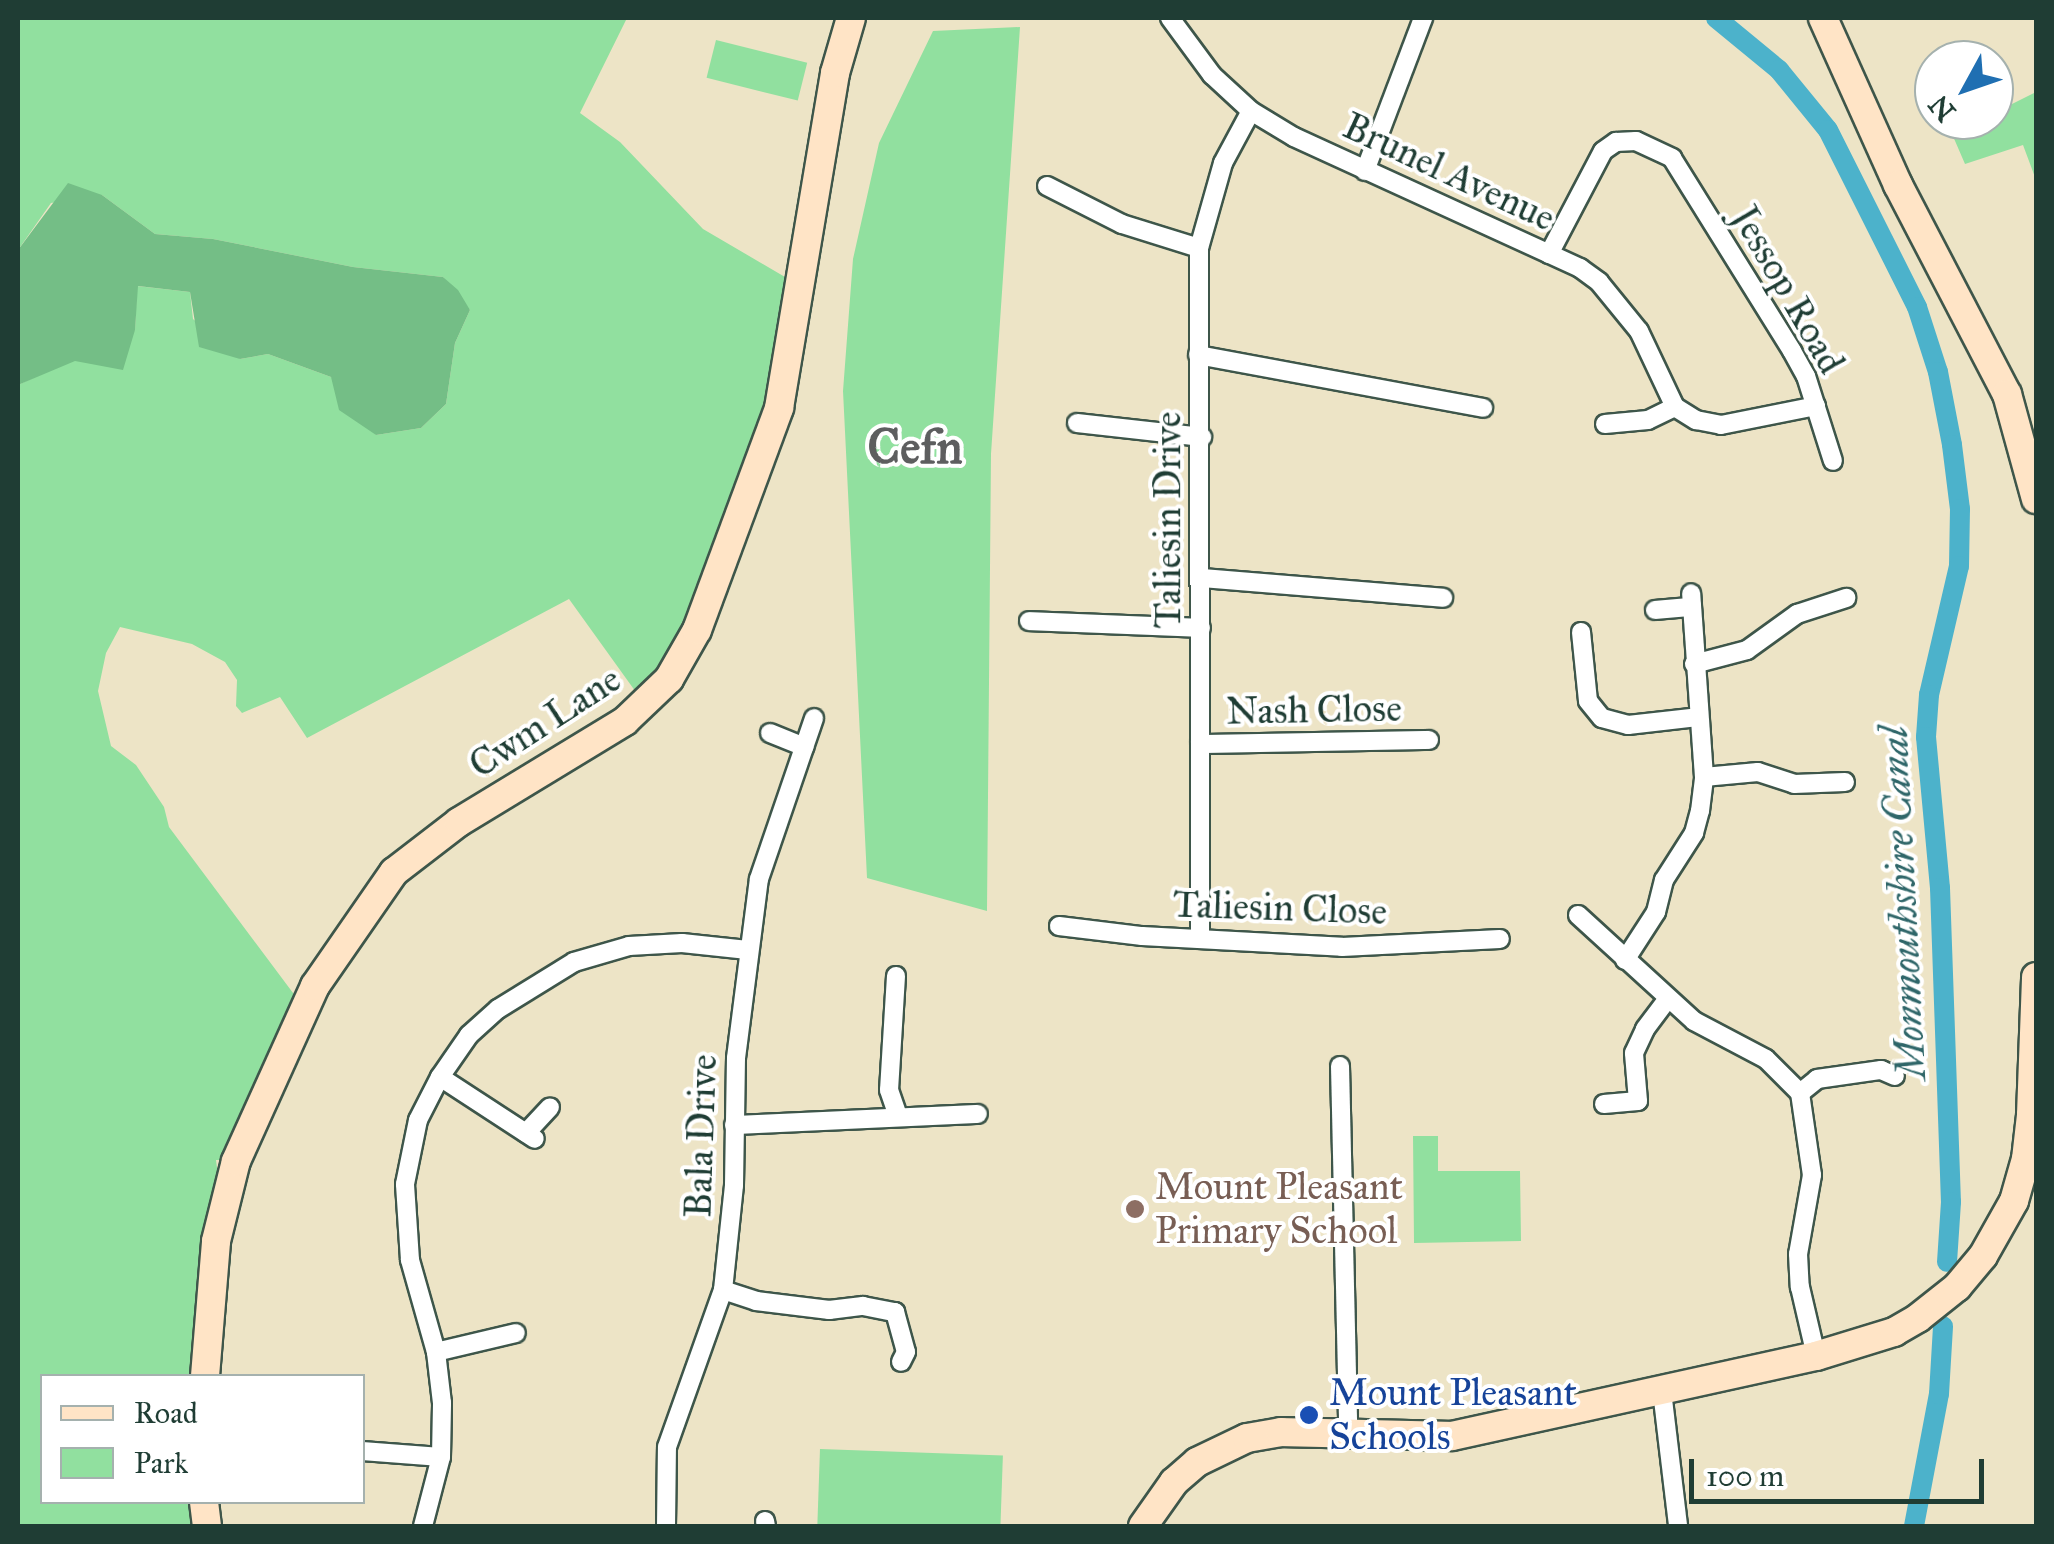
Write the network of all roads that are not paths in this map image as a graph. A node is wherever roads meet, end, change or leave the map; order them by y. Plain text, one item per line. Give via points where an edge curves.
1 (850, 18) edge
2 (1170, 18) edge
3 (1423, 18) edge
4 (1823, 18) edge
5 (1251, 111) junction
6 (1365, 171) junction
7 (1047, 186) dead end
8 (1199, 248) junction
9 (1548, 254) junction
10 (1198, 356) junction
11 (1816, 406) junction
12 (1675, 407) junction
13 (1483, 408) dead end
14 (1077, 423) dead end
15 (1605, 424) dead end
16 (1202, 436) junction
17 (1833, 461) dead end
18 (2036, 498) edge
19 (1202, 578) junction
20 (1443, 598) dead end
21 (1846, 598) dead end
22 (1655, 610) dead end
23 (1029, 621) dead end
24 (1202, 628) junction
25 (1581, 632) dead end
26 (1694, 664) junction
27 (1698, 717) junction
28 (814, 718) dead end
29 (770, 733) dead end
30 (1429, 740) dead end
31 (1200, 744) junction
32 (804, 747) junction
33 (1704, 777) junction
34 (1845, 782) dead end
35 (1578, 915) dead end
36 (1059, 926) dead end
37 (1200, 939) junction
38 (1500, 939) dead end
39 (748, 950) junction
40 (1625, 960) junction
41 (896, 976) dead end
42 (2036, 977) edge
43 (1668, 999) junction
44 (1340, 1066) dead end
45 (1895, 1076) dead end
46 (440, 1077) junction
47 (1800, 1094) junction
48 (1604, 1104) dead end
49 (550, 1107) dead end
50 (978, 1114) dead end
51 (898, 1116) junction
52 (734, 1126) junction
53 (723, 1290) junction
54 (516, 1334) dead end
55 (436, 1352) junction
56 (1816, 1356) junction
57 (902, 1362) dead end
58 (205, 1374) edge
59 (1662, 1391) junction
60 (1348, 1432) junction
61 (365, 1451) edge
62 (441, 1457) junction
63 (423, 1526) edge
64 (666, 1526) edge
65 (1143, 1526) edge
66 (1678, 1526) edge

1 - 58 street, Cwm Lane via 779,408 697,630 669,679 626,722 459,822 394,872 315,986 236,1162 216,1241
2 - 5 street, Brunel Avenue via 1212,75
3 - 6 street
4 - 18 street via 1898,185 2006,394
5 - 6 street, Brunel Avenue
5 - 8 street, Taliesin Drive via 1223,163
6 - 9 street, Brunel Avenue
7 - 8 street via 1122,224
8 - 10 street, Taliesin Drive
9 - 11 street, Jessop Road via 1603,152 1636,140 1672,158 1792,350
9 - 12 street, Brunel Avenue via 1580,268 1620,304
10 - 13 street
10 - 16 street, Taliesin Drive
11 - 12 street via 1721,424
11 - 17 street, Jessop Road
12 - 15 street via 1648,420
14 - 16 street
16 - 19 street, Taliesin Drive
19 - 20 street
19 - 24 street, Taliesin Drive
21 - 26 street via 1797,614 1747,650
22 - 26 street via 1691,600
23 - 24 street
24 - 31 street, Taliesin Drive
25 - 27 street via 1588,701 1602,718 1628,725
26 - 27 street
27 - 33 street
28 - 32 street, Bala Drive
29 - 32 street
30 - 31 street, Nash Close
31 - 37 street, Taliesin Drive
32 - 39 street, Bala Drive via 767,848
33 - 34 street via 1758,772 1794,784
33 - 40 street via 1694,833
35 - 40 street
36 - 37 street, Taliesin Close
37 - 38 street, Taliesin Close via 1342,947
39 - 46 street via 629,946 574,962 498,1009 469,1034
39 - 52 street, Bala Drive
40 - 43 street
41 - 51 street via 889,1090
42 - 56 street via 2026,1159 2014,1201 1983,1256 1958,1287 1918,1318
43 - 47 street via 1694,1022 1766,1060
43 - 48 street via 1634,1054 1638,1101
44 - 60 street
45 - 47 street via 1881,1070 1817,1079
46 - 49 street via 530,1136
46 - 55 street via 418,1120 405,1184 410,1260
47 - 56 street via 1812,1175 1798,1254 1800,1287
50 - 51 street
51 - 52 street
52 - 53 street, Bala Drive
53 - 57 street via 756,1301 895,1312 906,1352
53 - 64 street, Bala Drive via 667,1447
54 - 55 street
55 - 62 street
56 - 59 street
59 - 60 street via 1452,1436
59 - 66 street
60 - 65 street via 1281,1432 1230,1446 1174,1482
61 - 62 street
62 - 63 street

